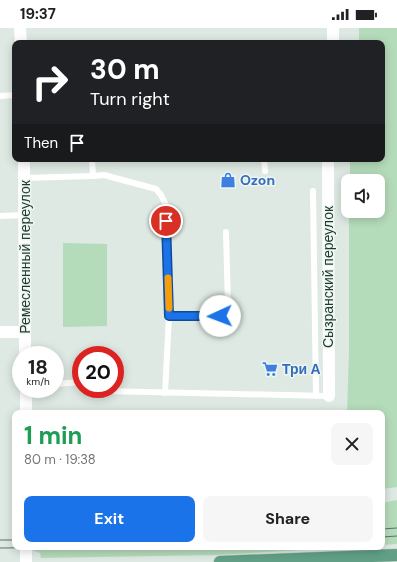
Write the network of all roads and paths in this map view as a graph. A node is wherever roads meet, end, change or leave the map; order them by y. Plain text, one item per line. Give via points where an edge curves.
1 (20, 28) edge
2 (333, 28) edge
3 (21, 40) edge
4 (333, 40) edge
5 (12, 95) edge
6 (0, 96) edge
7 (24, 162) edge
8 (92, 162) edge
9 (264, 162) edge
10 (328, 162) edge
11 (265, 171) dead end
12 (93, 176) junction
13 (24, 178) junction
14 (313, 191) dead end
15 (24, 215) junction
16 (0, 216) edge
17 (226, 232) dead end
18 (169, 316) junction
19 (0, 332) edge
20 (25, 332) junction
21 (25, 346) edge
22 (124, 391) edge
23 (165, 392) junction
24 (316, 396) junction
25 (329, 396) joint
26 (26, 398) edge
27 (26, 410) edge
28 (26, 550) edge
29 (397, 555) edge
30 (26, 562) edge
31 (220, 562) edge

1 - 3 street
2 - 4 street
5 - 6 lane
7 - 13 street, Ремесленный переулок
8 - 12 lane
9 - 11 lane
10 - 25 street, Сызранский переулок
12 - 13 lane
12 - 18 lane via 104,175 156,190 161,195 166,205
13 - 15 street, Ремесленный переулок
14 - 24 lane
15 - 16 lane
15 - 20 street, Ремесленный переулок
17 - 18 lane via 228,307 225,314
18 - 23 lane
19 - 20 street
20 - 21 street, Ремесленный переулок
22 - 23 lane
23 - 24 lane
24 - 25 lane
26 - 27 street
28 - 30 street
29 - 31 main road

